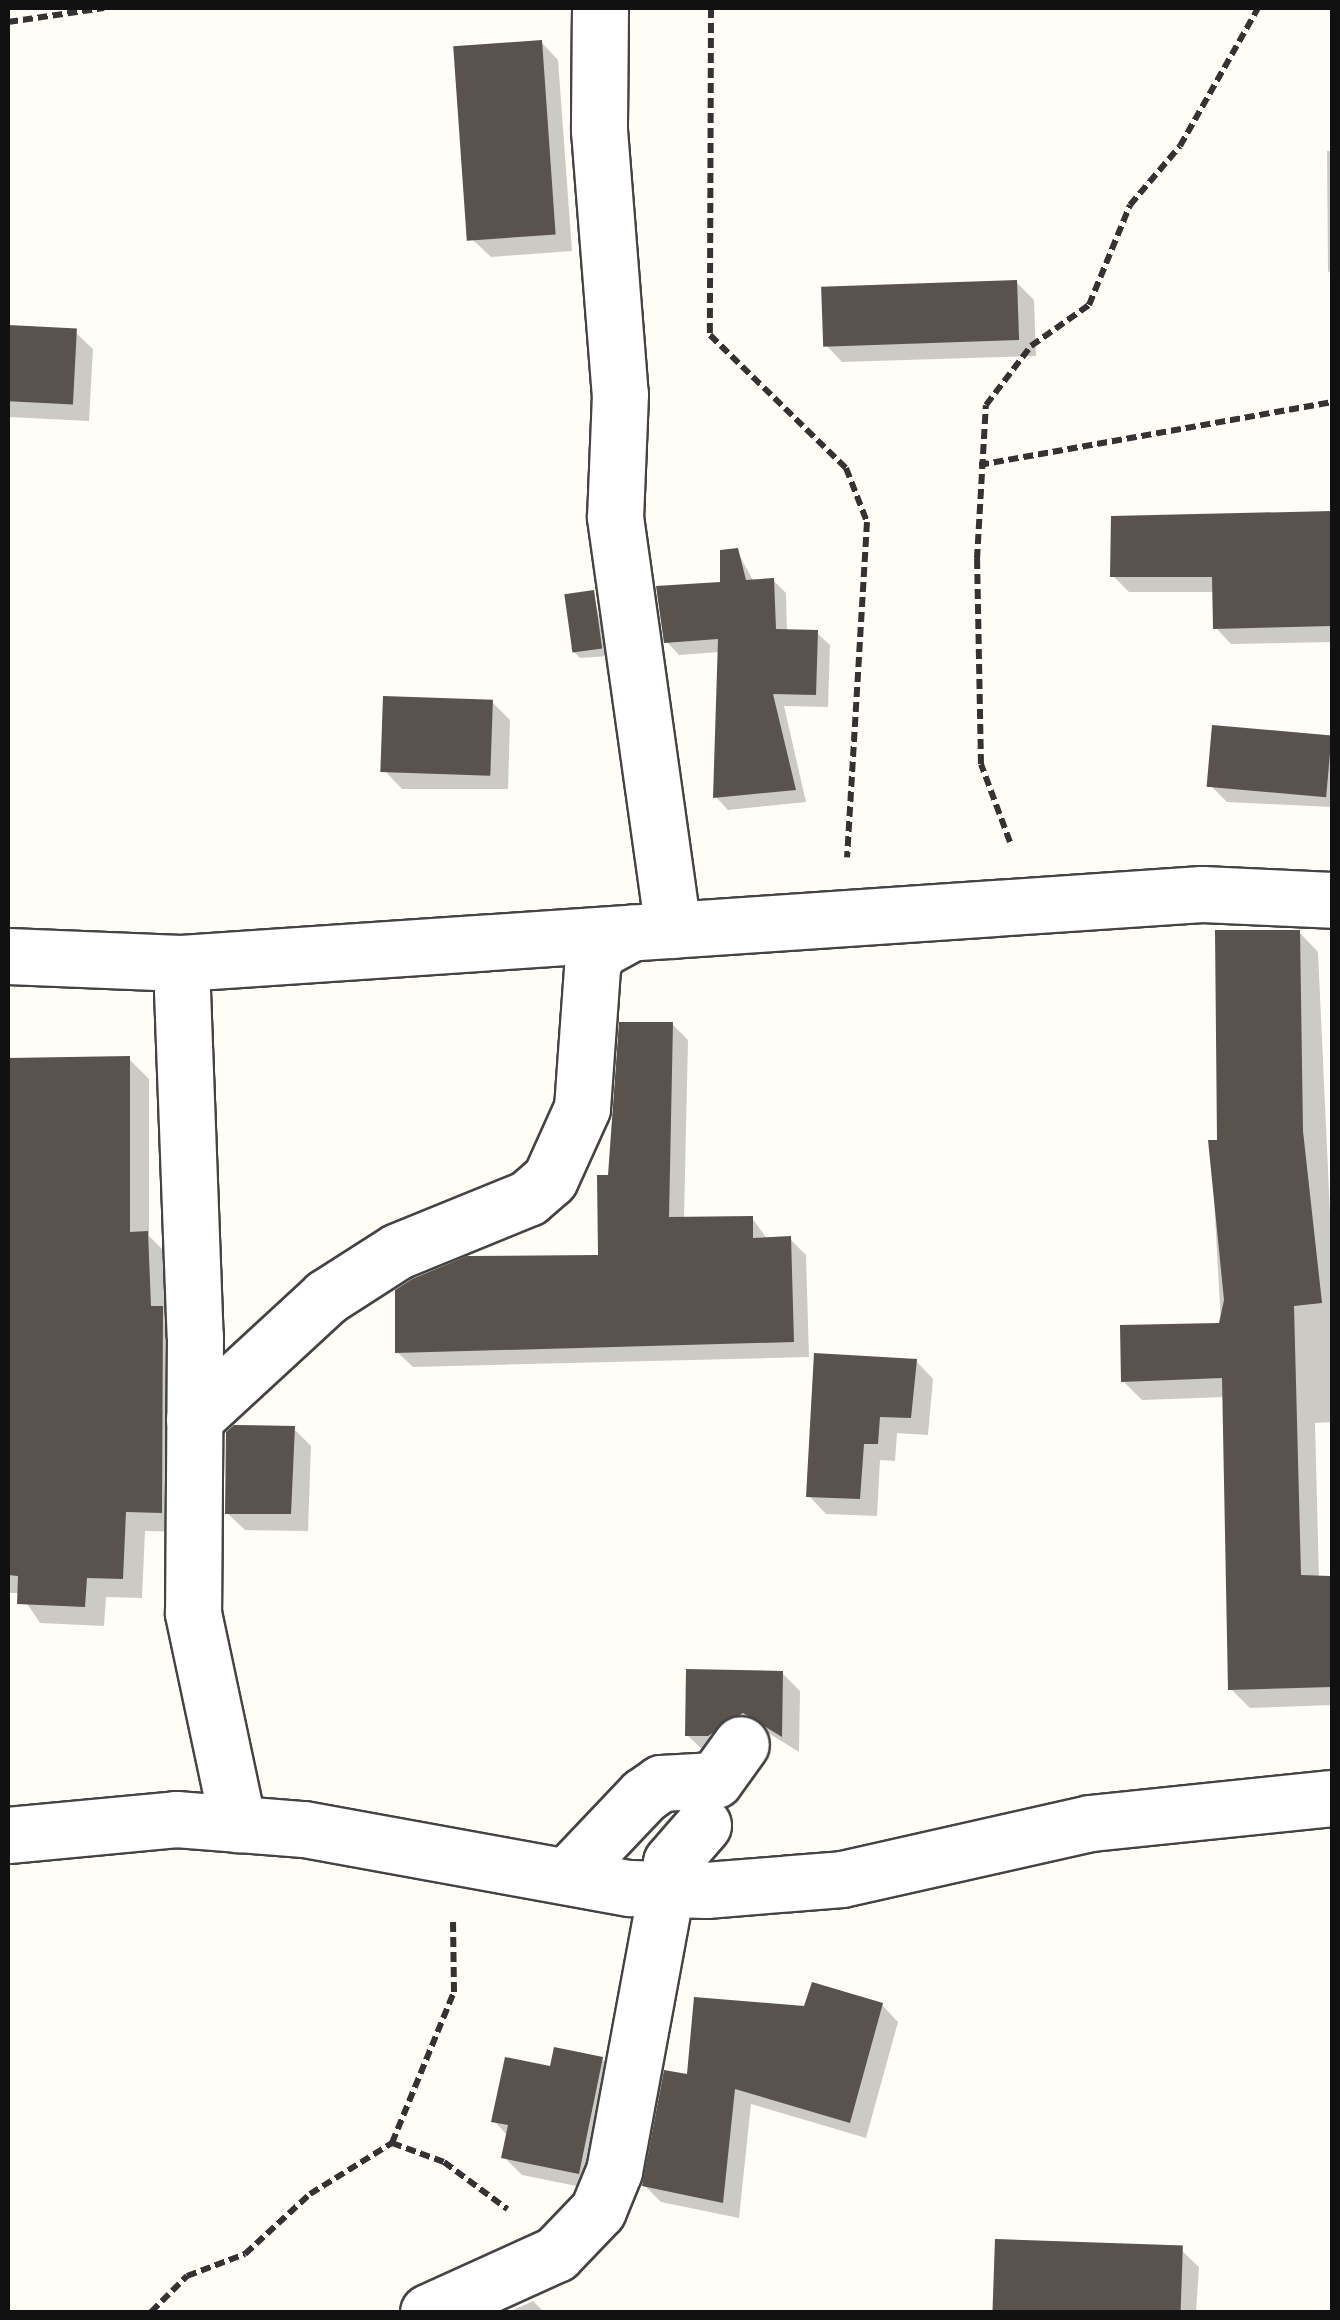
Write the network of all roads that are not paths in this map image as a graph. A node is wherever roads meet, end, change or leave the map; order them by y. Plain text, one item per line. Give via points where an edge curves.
1 (600, 8) edge
2 (1332, 900) edge
3 (652, 932) junction
4 (8, 956) edge
5 (181, 963) junction
6 (194, 1419) junction
7 (741, 1744) dead end
8 (1332, 1798) edge
9 (702, 1805) junction
10 (238, 1824) junction
11 (8, 1834) edge
12 (567, 1876) junction
13 (754, 1888) junction
14 (666, 1890) junction
15 (428, 2312) edge

1 - 3 street via 599,130 620,394 615,517
2 - 3 street via 1202,894
3 - 5 street
3 - 6 street via 598,950 582,1108 550,1179 528,1198 398,1250 326,1296
4 - 5 street
5 - 6 street
6 - 10 street via 193,1613
7 - 9 street
8 - 13 street via 1090,1823 842,1879
9 - 12 street via 661,1783
9 - 13 street
9 - 14 street via 677,1846
10 - 11 street via 176,1819
10 - 12 street via 411,1846
12 - 14 street
13 - 14 street
14 - 15 street via 614,2171 598,2210 556,2254

